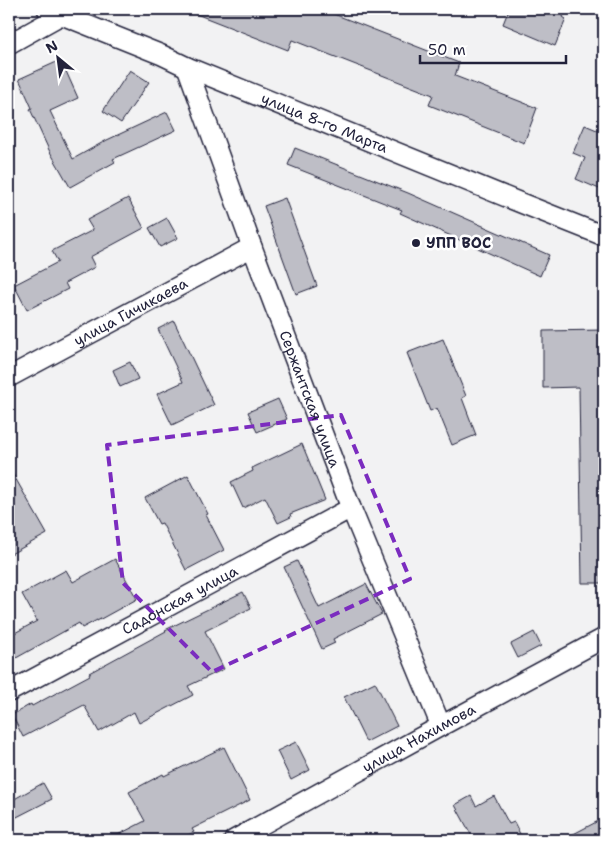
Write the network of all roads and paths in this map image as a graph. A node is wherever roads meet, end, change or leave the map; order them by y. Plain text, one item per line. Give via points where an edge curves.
1 (54, 12) edge
2 (9, 44) edge
3 (187, 67) junction
4 (604, 236) edge
5 (252, 247) junction
6 (9, 378) edge
7 (351, 508) junction
8 (604, 638) edge
9 (9, 692) edge
10 (441, 726) junction
11 (234, 840) edge

1 - 2 street
1 - 3 street, улица 8-го Марта
3 - 4 street, улица 8-го Марта
3 - 5 street, Сержантская улица
5 - 6 street, улица Гичикаева
5 - 7 street, Сержантская улица
7 - 9 street, Садонская улица
7 - 10 street, Сержантская улица
8 - 10 street, улица Нахимова
10 - 11 street, улица Нахимова

